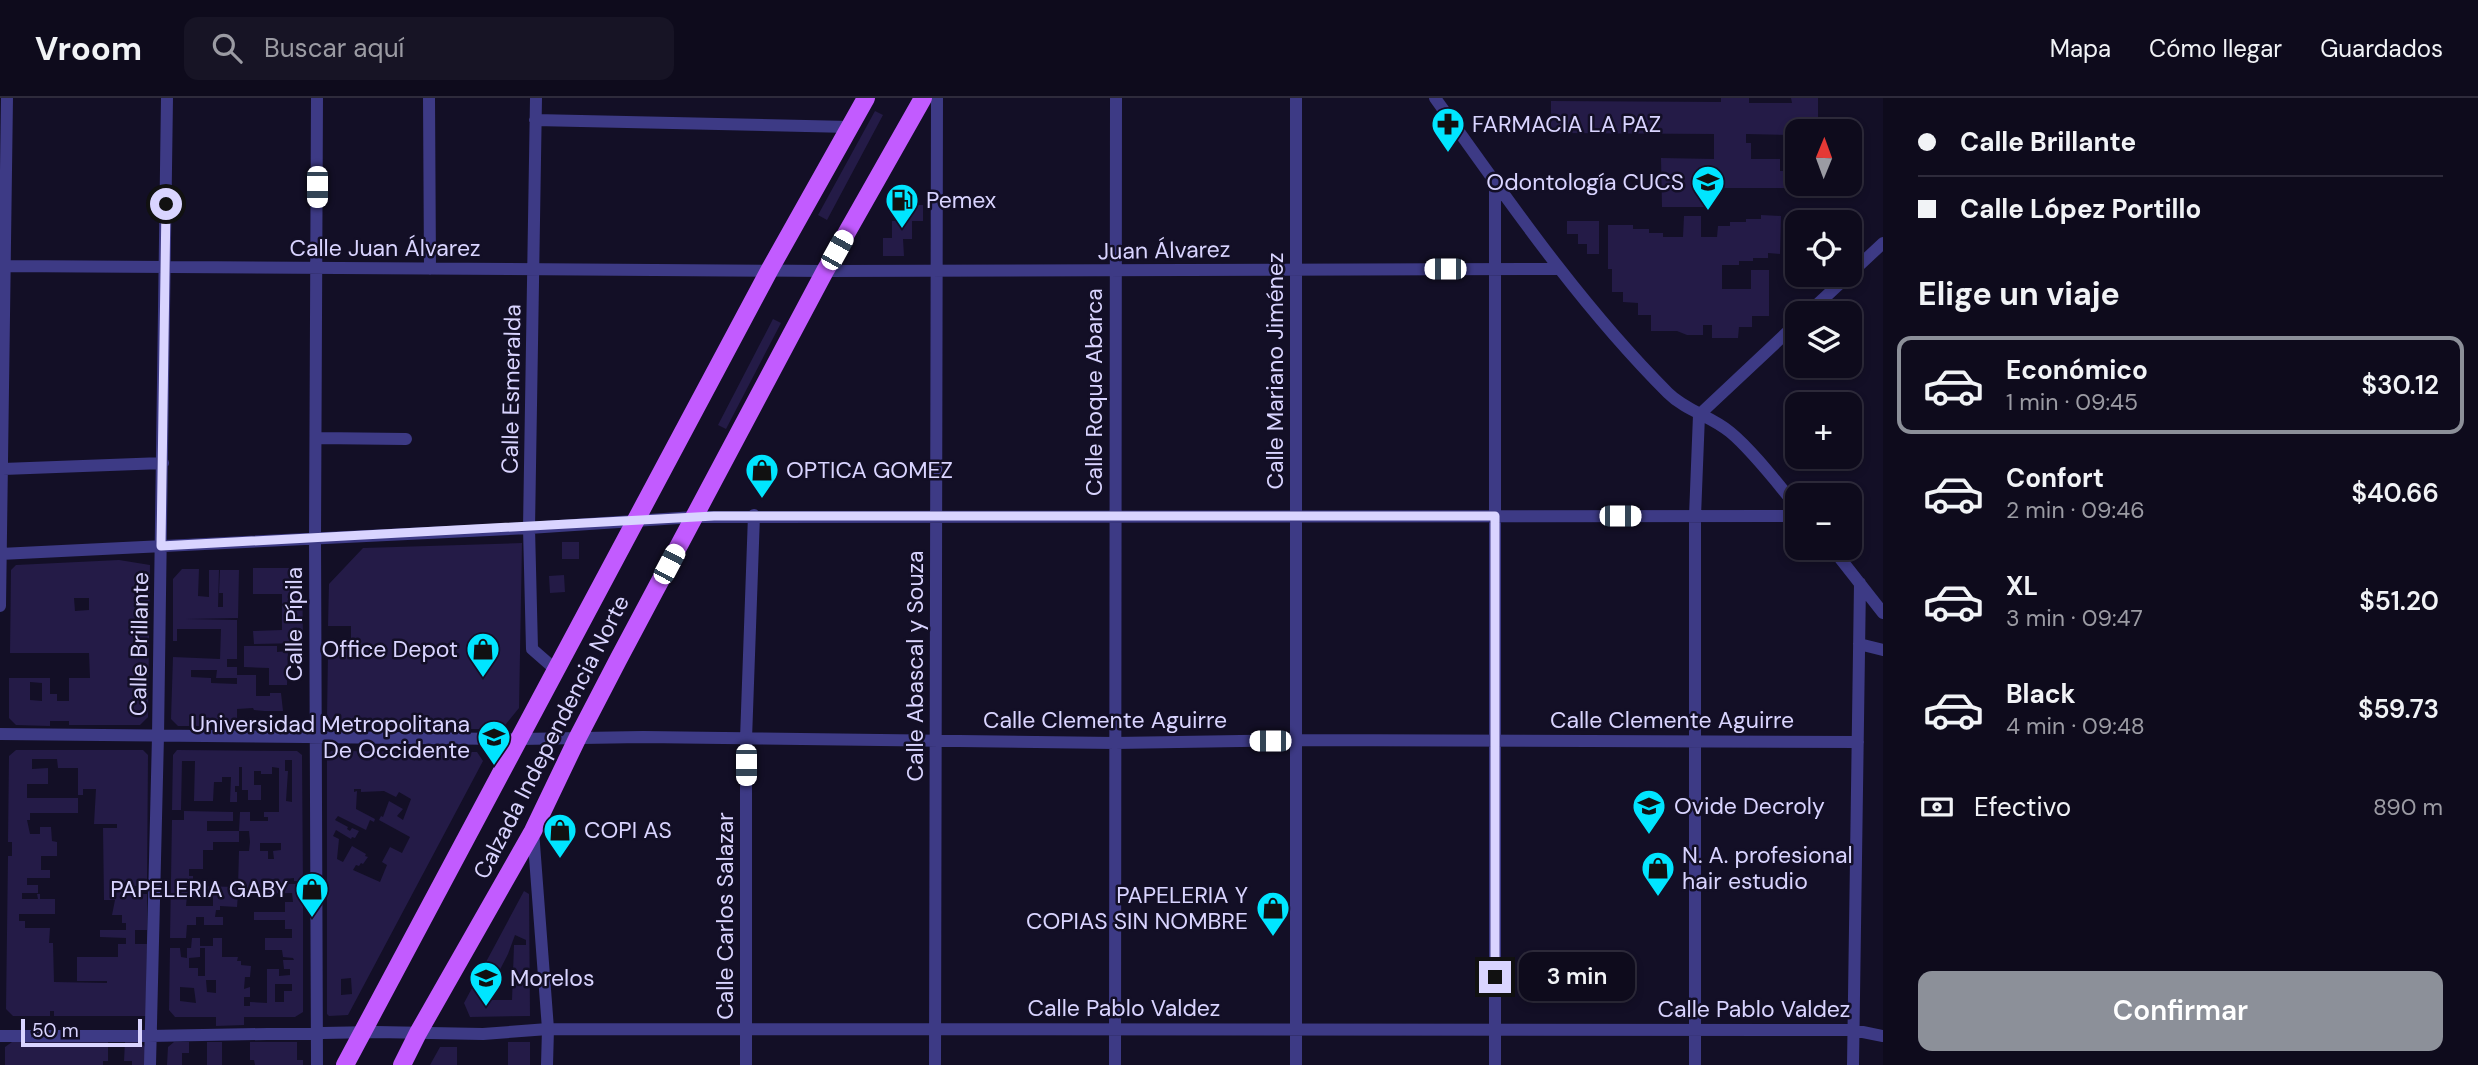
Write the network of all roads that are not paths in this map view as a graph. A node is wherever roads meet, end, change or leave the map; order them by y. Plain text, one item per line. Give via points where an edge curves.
1 (167, 98) edge
2 (317, 98) edge
3 (429, 98) edge
4 (536, 98) edge
5 (866, 98) edge
6 (923, 98) edge
7 (937, 98) edge
8 (1116, 98) edge
9 (1296, 98) edge
10 (1435, 98) edge
11 (3, 99) edge
12 (536, 120) junction
13 (850, 127) junction
14 (1495, 181) junction
15 (1883, 243) edge
16 (1862, 262) edge
17 (3, 266) edge
18 (165, 267) junction
19 (318, 269) junction
20 (430, 269) junction
21 (770, 269) junction
22 (1296, 269) junction
23 (1495, 269) junction
24 (1559, 269) junction
25 (535, 270) junction
26 (935, 270) junction
27 (825, 271) junction
28 (1115, 271) junction
29 (1835, 287) edge
30 (1821, 301) edge
31 (1785, 334) edge
32 (1699, 415) junction
33 (316, 438) junction
34 (406, 439) dead end
35 (163, 463) junction
36 (2, 469) junction
37 (1785, 493) edge
38 (754, 515) junction
39 (936, 516) junction
40 (1115, 516) junction
41 (1296, 516) junction
42 (1495, 516) junction
43 (1695, 516) junction
44 (1785, 516) edge
45 (694, 517) junction
46 (635, 522) junction
47 (529, 528) junction
48 (315, 538) junction
49 (161, 546) junction
50 (0, 554) edge
51 (1842, 560) edge
52 (1860, 583) junction
53 (0, 606) edge
54 (1883, 613) edge
55 (1859, 645) junction
56 (1883, 650) edge
57 (556, 670) junction
58 (0, 734) edge
59 (158, 736) junction
60 (315, 737) junction
61 (578, 737) junction
62 (519, 738) junction
63 (746, 739) junction
64 (936, 739) junction
65 (1296, 740) junction
66 (1495, 741) junction
67 (1695, 741) junction
68 (1858, 742) junction
69 (1115, 743) junction
70 (533, 831) junction
71 (1115, 1028) junction
72 (548, 1030) junction
73 (746, 1030) junction
74 (935, 1030) junction
75 (1296, 1030) junction
76 (1495, 1030) junction
77 (1695, 1030) junction
78 (1853, 1030) junction
79 (364, 1032) junction
80 (316, 1033) junction
81 (418, 1033) junction
82 (0, 1036) edge
83 (149, 1036) junction
84 (1883, 1036) edge
85 (150, 1065) edge
86 (317, 1065) edge
87 (345, 1065) edge
88 (402, 1065) edge
89 (547, 1065) edge
90 (746, 1065) edge
91 (935, 1065) edge
92 (1115, 1065) edge
93 (1296, 1065) edge
94 (1495, 1065) edge
95 (1695, 1065) edge
96 (1853, 1065) edge

1 - 18 street, Calle Brillante
2 - 19 street, Calle Pípila
3 - 20 street
4 - 12 street, Calle Esmeralda
5 - 13 main road, Calzada Independencia Norte
6 - 27 main road, Calzada Independencia Norte
7 - 26 street, Calle Abascal y Souza
8 - 28 street, Calle Roque Abarca
9 - 22 street, Calle Mariano Jiménez
10 - 14 street
11 - 17 street
12 - 13 street
12 - 25 street, Calle Esmeralda
13 - 21 main road, Calzada Independencia Norte
14 - 23 street
14 - 24 street
15 - 16 street
17 - 18 street, Calle Juan Álvarez
17 - 36 street
18 - 19 street, Calle Juan Álvarez
18 - 35 street, Calle Brillante
19 - 20 street, Calle Juan Álvarez
19 - 33 street, Calle Pípila
20 - 25 street, Calle Juan Álvarez
21 - 25 street, Calle Juan Álvarez
21 - 27 street, Juan Álvarez
21 - 46 main road, Calzada Independencia Norte
22 - 23 street, Juan Álvarez
22 - 28 street, Juan Álvarez
22 - 41 street, Calle Mariano Jiménez
23 - 24 street, Juan Álvarez
23 - 42 street
24 - 32 street via 1670,395
25 - 47 street, Calle Esmeralda
26 - 27 street, Juan Álvarez
26 - 28 street, Juan Álvarez
26 - 39 street, Calle Abascal y Souza
27 - 45 main road, Calzada Independencia Norte
28 - 40 street, Calle Roque Abarca
29 - 30 street
31 - 32 street
32 - 37 street via 1732,433
32 - 43 street
33 - 34 street
33 - 48 street, Calle Pípila
35 - 36 street
35 - 49 street, Calle Brillante
36 - 50 street
38 - 39 street
38 - 45 street
38 - 63 street, Calle Carlos Salazar
39 - 40 street
39 - 64 street, Calle Abascal y Souza
40 - 41 street
40 - 69 street, Calle Roque Abarca
41 - 42 street
41 - 65 street, Calle Mariano Jiménez
42 - 43 street
42 - 66 street
43 - 44 street
43 - 67 street
45 - 46 street
45 - 61 main road, Calzada Independencia Norte
46 - 47 street
46 - 57 main road, Calzada Independencia Norte
47 - 48 street
47 - 57 street, Calle Esmeralda via 533,649
48 - 49 street
48 - 60 street, Calle Pípila
49 - 50 street
49 - 59 street, Calle Brillante
50 - 53 street
51 - 52 street
52 - 54 street
52 - 55 street
55 - 56 street
55 - 68 street
57 - 62 main road, Calzada Independencia Norte
58 - 59 street, Calle Clemente Aguirre
59 - 60 street, Calle Clemente Aguirre
59 - 83 street, Calle Brillante
60 - 62 street, Calle Clemente Aguirre
60 - 80 street, Calle Pípila
61 - 62 street, Calle Clemente Aguirre
61 - 63 street, Calle Clemente Aguirre
61 - 70 main road, Calzada Independencia Norte
62 - 79 main road, Calzada Independencia Norte
63 - 64 street, Calle Clemente Aguirre
63 - 73 street, Calle Carlos Salazar
64 - 69 street, Calle Clemente Aguirre
64 - 74 street, Calle Abascal y Souza
65 - 66 street, Calle Clemente Aguirre
65 - 69 street, Calle Clemente Aguirre
65 - 75 street, Calle Mariano Jiménez
66 - 67 street, Calle Clemente Aguirre
66 - 76 street
67 - 68 street, Calle Clemente Aguirre
67 - 77 street
68 - 78 street
69 - 71 street, Calle Roque Abarca
70 - 72 street
70 - 81 main road, Calzada Independencia Norte
71 - 74 street, Calle Pablo Valdez
71 - 75 street, Calle Pablo Valdez
71 - 92 street, Calle Roque Abarca
72 - 73 street, Calle Pablo Valdez
72 - 81 street, Calle Pablo Valdez
72 - 89 street
73 - 74 street, Calle Pablo Valdez
73 - 90 street, Calle Carlos Salazar
74 - 91 street, Calle Abascal y Souza
75 - 76 street, Calle Pablo Valdez
75 - 93 street, Calle Mariano Jiménez
76 - 77 street, Calle Pablo Valdez
76 - 94 street
77 - 78 street, Calle Pablo Valdez
77 - 95 street
78 - 84 street, Calle Pablo Valdez
78 - 96 street
79 - 80 street, Calle Pablo Valdez
79 - 81 street, Calle Pablo Valdez
79 - 87 main road, Calzada Independencia Norte
80 - 83 street, Calle Pablo Valdez
80 - 86 street, Calle Pípila
81 - 88 main road, Calzada Independencia Norte
82 - 83 street, Calle Pablo Valdez
83 - 85 street, Calle Brillante

